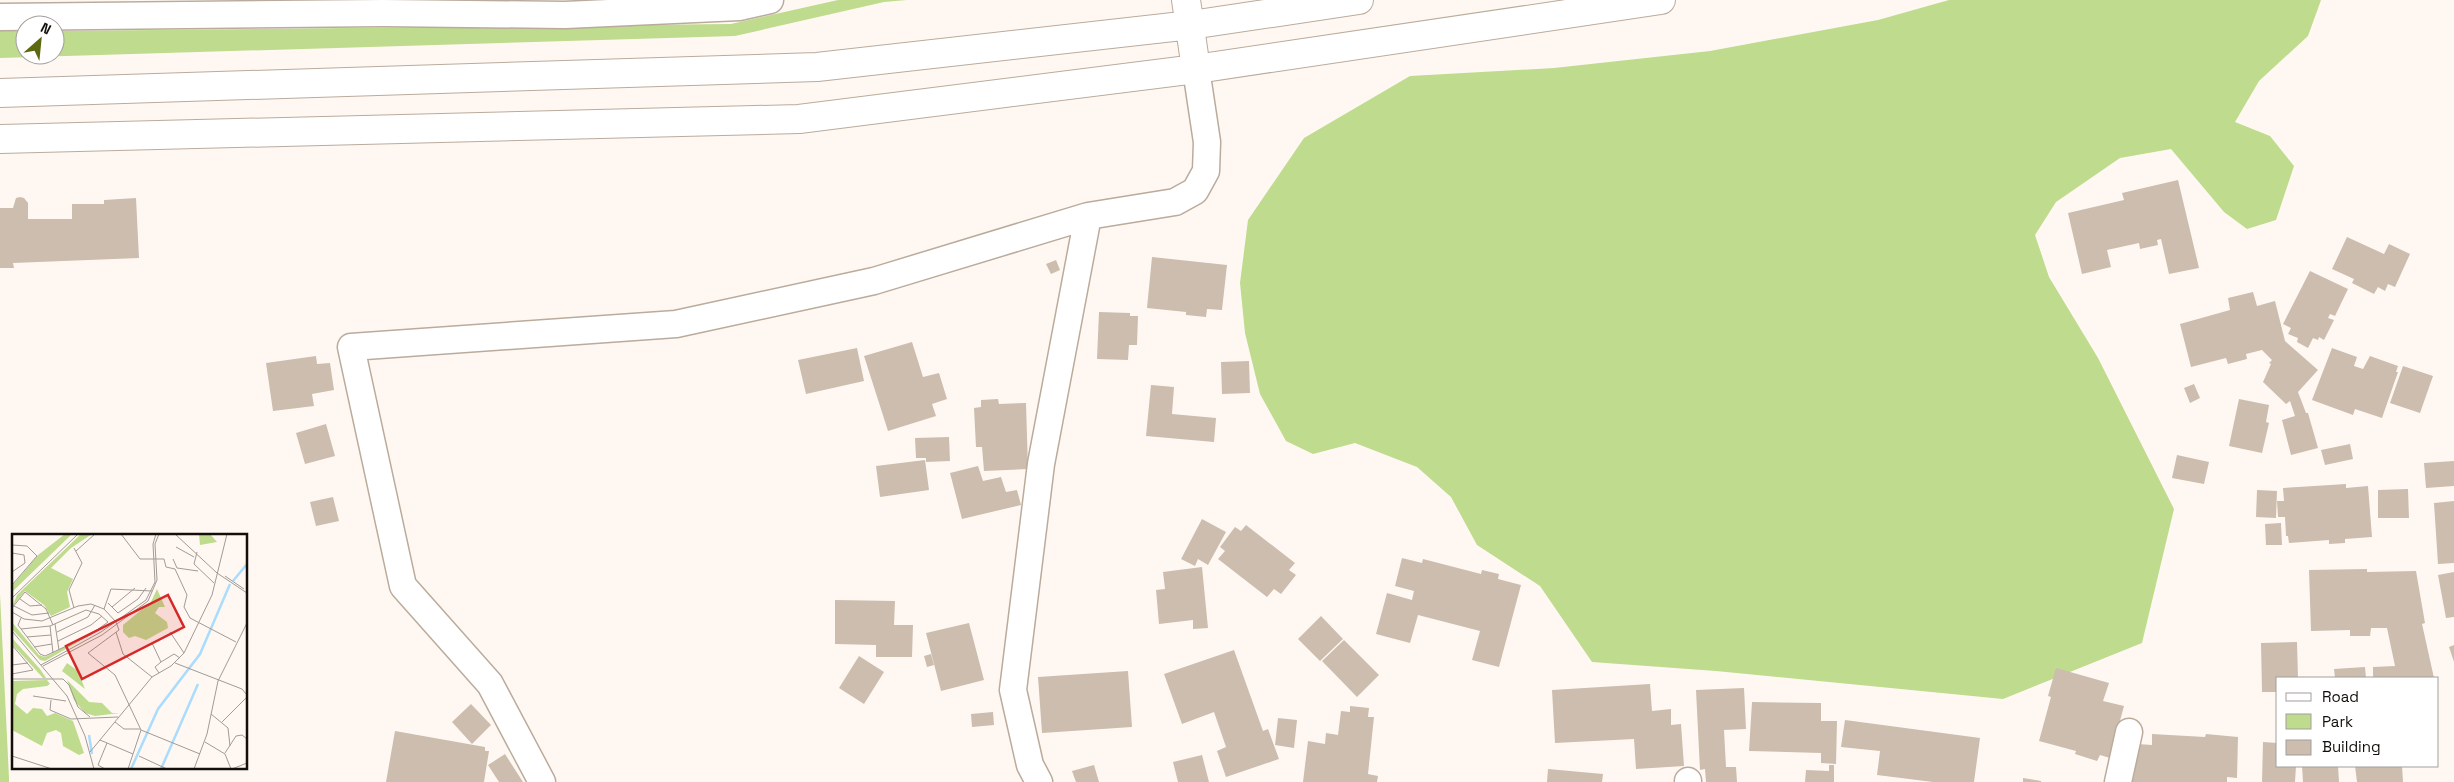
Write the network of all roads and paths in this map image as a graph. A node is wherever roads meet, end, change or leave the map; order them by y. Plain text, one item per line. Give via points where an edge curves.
1 (770, 0) edge
2 (1360, 0) edge
3 (1662, 0) edge
4 (1188, 13) edge
5 (0, 17) edge
6 (1196, 69) junction
7 (0, 93) edge
8 (0, 139) edge
9 (1088, 216) junction
10 (2129, 732) dead end
11 (542, 782) edge
12 (1039, 782) edge
13 (2118, 782) edge

1 - 5 street via 739,7 564,15 383,13
2 - 4 street
3 - 6 street
4 - 6 street
4 - 7 street via 817,67
6 - 8 street via 799,119
6 - 9 street via 1207,142 1206,171 1195,191 1175,202
9 - 11 street via 874,281 676,324 351,346 403,586 490,684
9 - 12 street via 1041,464 1013,690 1030,765
10 - 13 street

